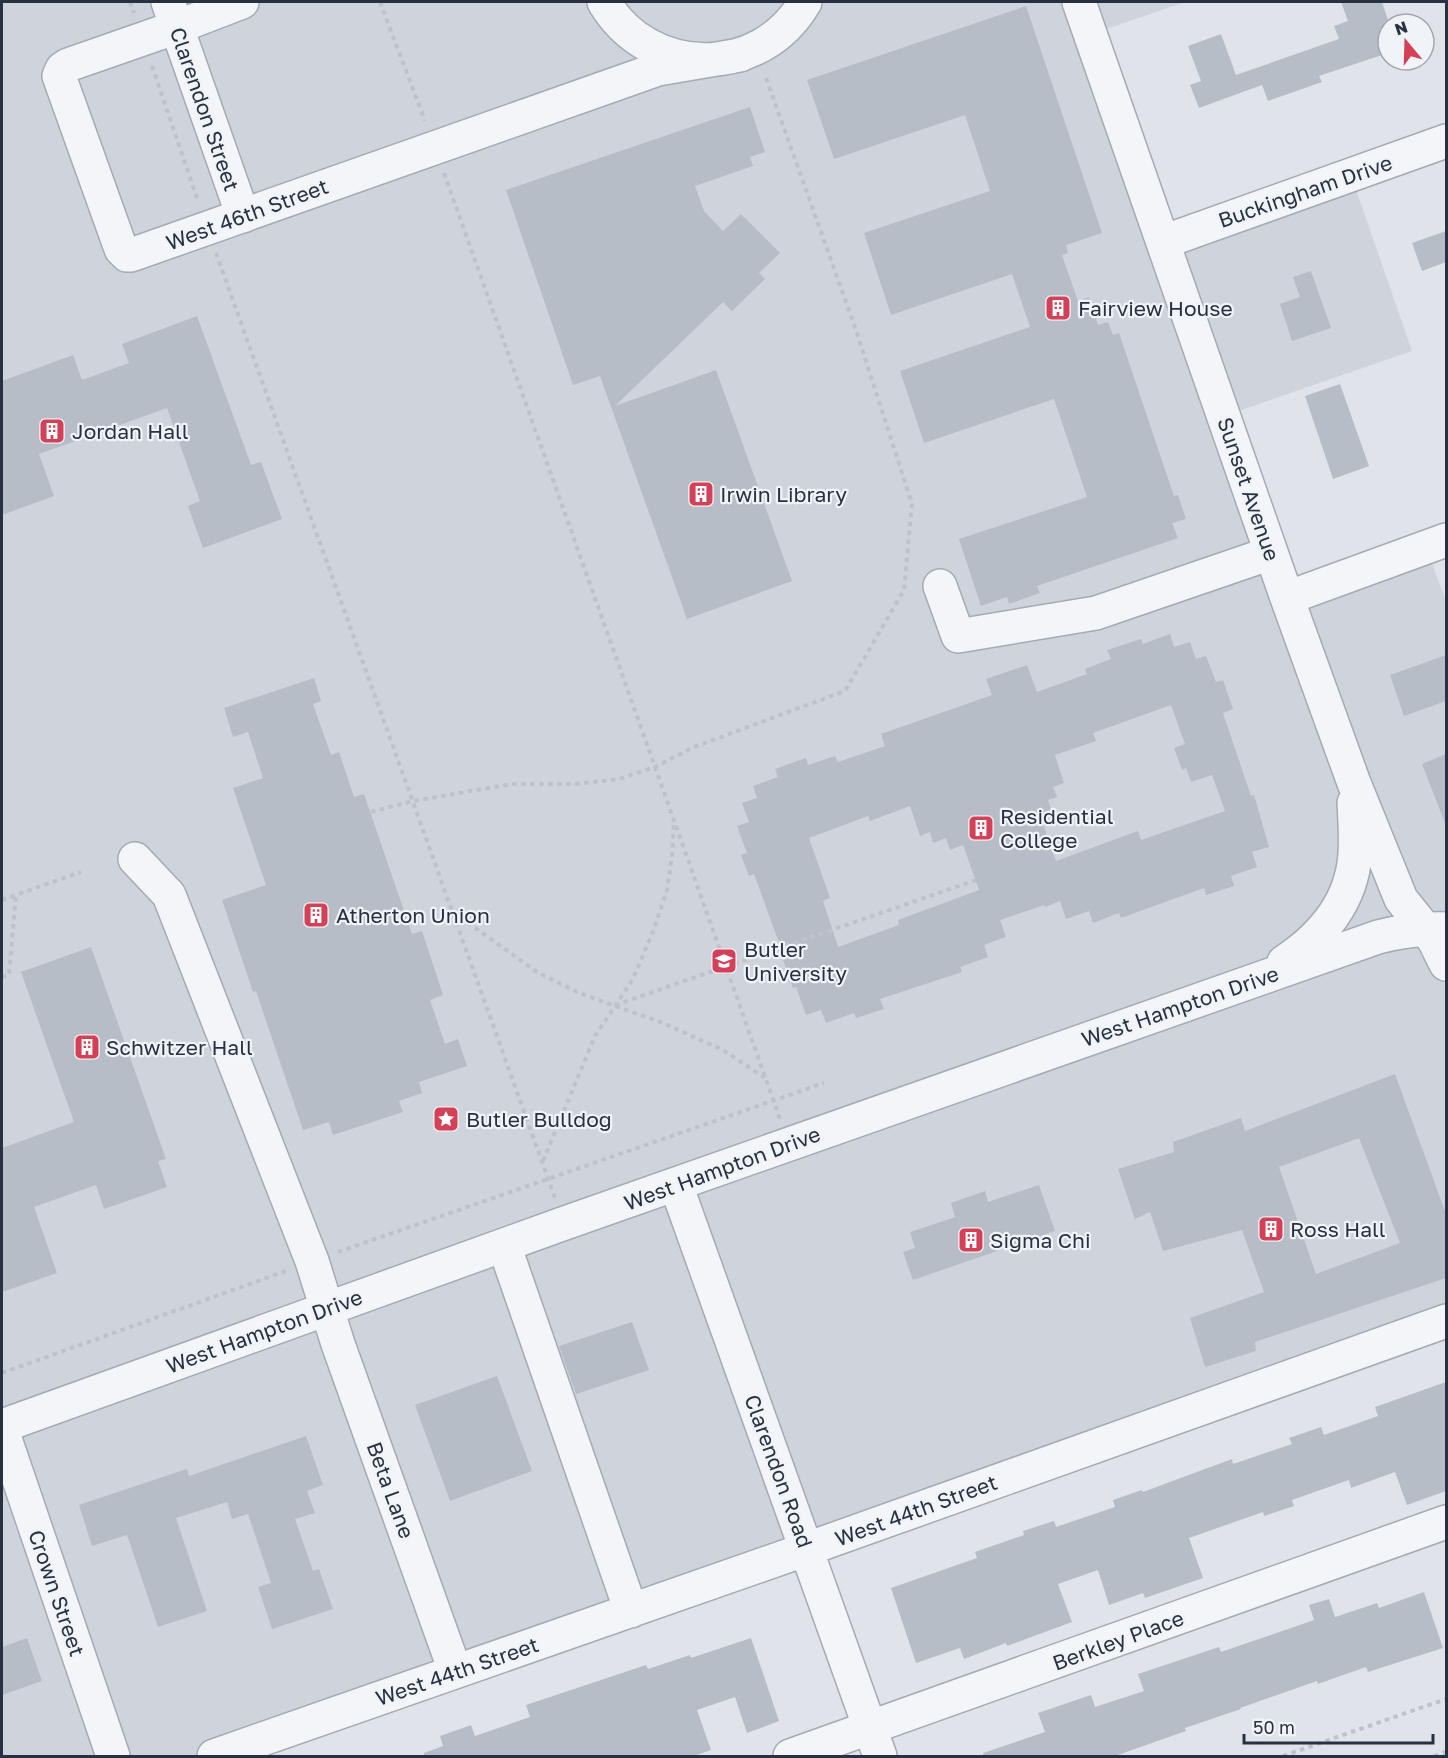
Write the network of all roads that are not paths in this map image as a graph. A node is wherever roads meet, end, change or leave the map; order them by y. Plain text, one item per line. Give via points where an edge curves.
1 (242, 2) edge
2 (604, 2) edge
3 (805, 2) edge
4 (1079, 2) edge
5 (172, 14) edge
6 (752, 64) junction
7 (1446, 141) edge
8 (243, 216) junction
9 (1163, 242) junction
10 (1446, 540) edge
11 (1271, 553) junction
12 (940, 586) dead end
13 (1287, 598) junction
14 (1354, 783) junction
15 (135, 859) dead end
16 (1436, 928) edge
17 (1446, 964) edge
18 (1260, 978) junction
19 (676, 1185) junction
20 (504, 1245) junction
21 (326, 1308) junction
22 (1446, 1321) edge
23 (2, 1428) edge
24 (1446, 1522) edge
25 (807, 1549) junction
26 (630, 1611) junction
27 (455, 1671) junction
28 (875, 1743) edge
29 (113, 1756) edge
30 (214, 1756) edge
31 (790, 1756) edge

1 - 5 street, West 46th Street
2 - 6 street, West 46th Street via 614,18 640,42 671,56
3 - 6 street, West 46th Street via 789,24 762,45
4 - 9 street, Sunset Avenue
5 - 8 street, Clarendon Street
5 - 8 street, West 46th Street via 143,39 68,65 62,69 60,82 123,252 131,255
6 - 8 street, West 46th Street via 658,69
7 - 9 street, Buckingham Drive
9 - 11 street, Sunset Avenue
10 - 13 street
11 - 12 street via 1096,613 958,636
11 - 13 street, Sunset Avenue
13 - 14 street, Sunset Avenue
14 - 16 street, Sunset Avenue via 1401,899
14 - 18 street via 1355,854 1342,901 1333,918 1308,944
15 - 21 street, Beta Lane via 169,896 312,1261
16 - 17 street, Sunset Avenue via 1434,940
16 - 18 street, West Hampton Drive via 1378,937
18 - 19 street, West Hampton Drive
19 - 20 street, West Hampton Drive
19 - 25 street, Clarendon Road
20 - 21 street, West Hampton Drive
20 - 26 street
21 - 23 street, West Hampton Drive
21 - 27 street, Beta Lane
22 - 25 street, West 44th Street
23 - 29 street, Crown Street
24 - 28 street, Berkley Place
25 - 26 street, West 44th Street
25 - 28 street, Clarendon Road
26 - 27 street, West 44th Street
27 - 30 street, West 44th Street
28 - 31 street, Berkley Place

